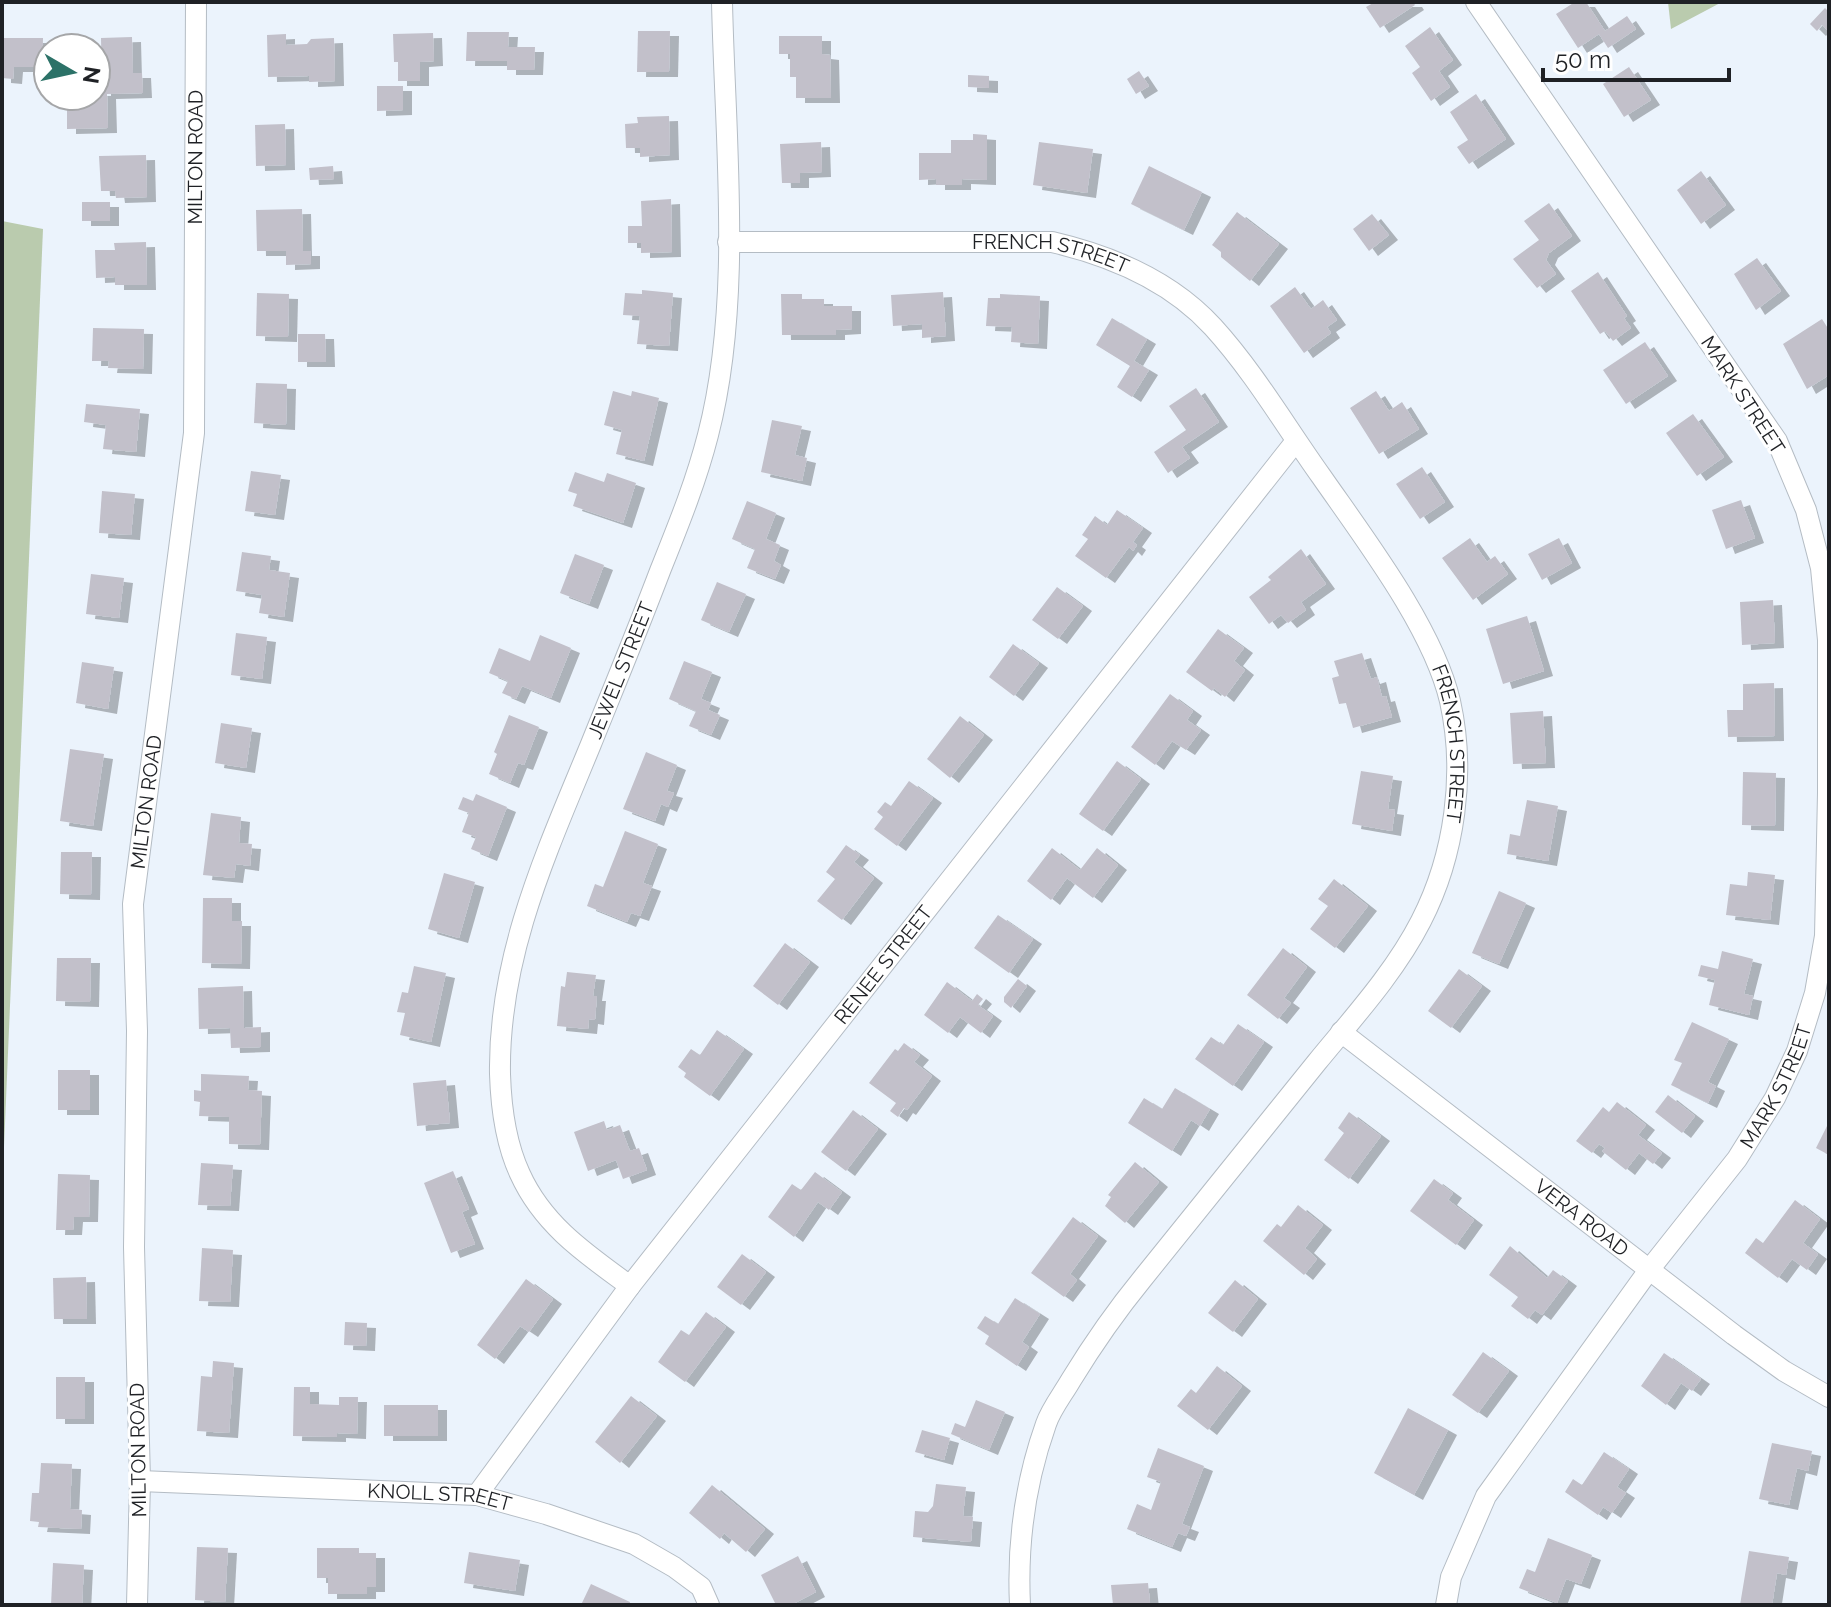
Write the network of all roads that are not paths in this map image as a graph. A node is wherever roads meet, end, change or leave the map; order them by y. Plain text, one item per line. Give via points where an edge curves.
1 (196, 2) edge
2 (722, 2) edge
3 (1476, 2) edge
4 (728, 242) junction
5 (1296, 441) junction
6 (1341, 1032) junction
7 (1649, 1270) junction
8 (630, 1286) junction
9 (1829, 1397) edge
10 (140, 1481) junction
11 (477, 1495) junction
12 (137, 1605) edge
13 (709, 1605) edge
14 (1020, 1605) edge
15 (1446, 1605) edge

1 - 10 street, MILTON ROAD via 194,433 133,904
2 - 4 street, JEWEL STREET
3 - 7 street, MARK STREET via 1777,441 1806,510 1821,568 1828,640 1829,778 1825,936 1815,993 1775,1098 1737,1159
4 - 5 street, FRENCH STREET via 1037,241 1081,249 1128,266 1170,290 1211,325
4 - 8 street, JEWEL STREET via 721,372 696,478 542,863 520,927 500,1043 501,1100 519,1173 559,1231
5 - 6 street, FRENCH STREET via 1370,547 1432,650 1450,699 1458,761 1454,817 1422,921
5 - 8 street, RENEE STREET
6 - 7 street, VERA ROAD
6 - 14 street, FRENCH STREET via 1103,1327 1047,1420 1023,1512
7 - 9 street, VERA ROAD via 1784,1371
7 - 15 street, MARK STREET via 1486,1496 1451,1577
8 - 11 street, RENEE STREET
10 - 11 street, KNOLL STREET
10 - 12 street, MILTON ROAD
11 - 13 street, KNOLL STREET via 634,1544 701,1587

